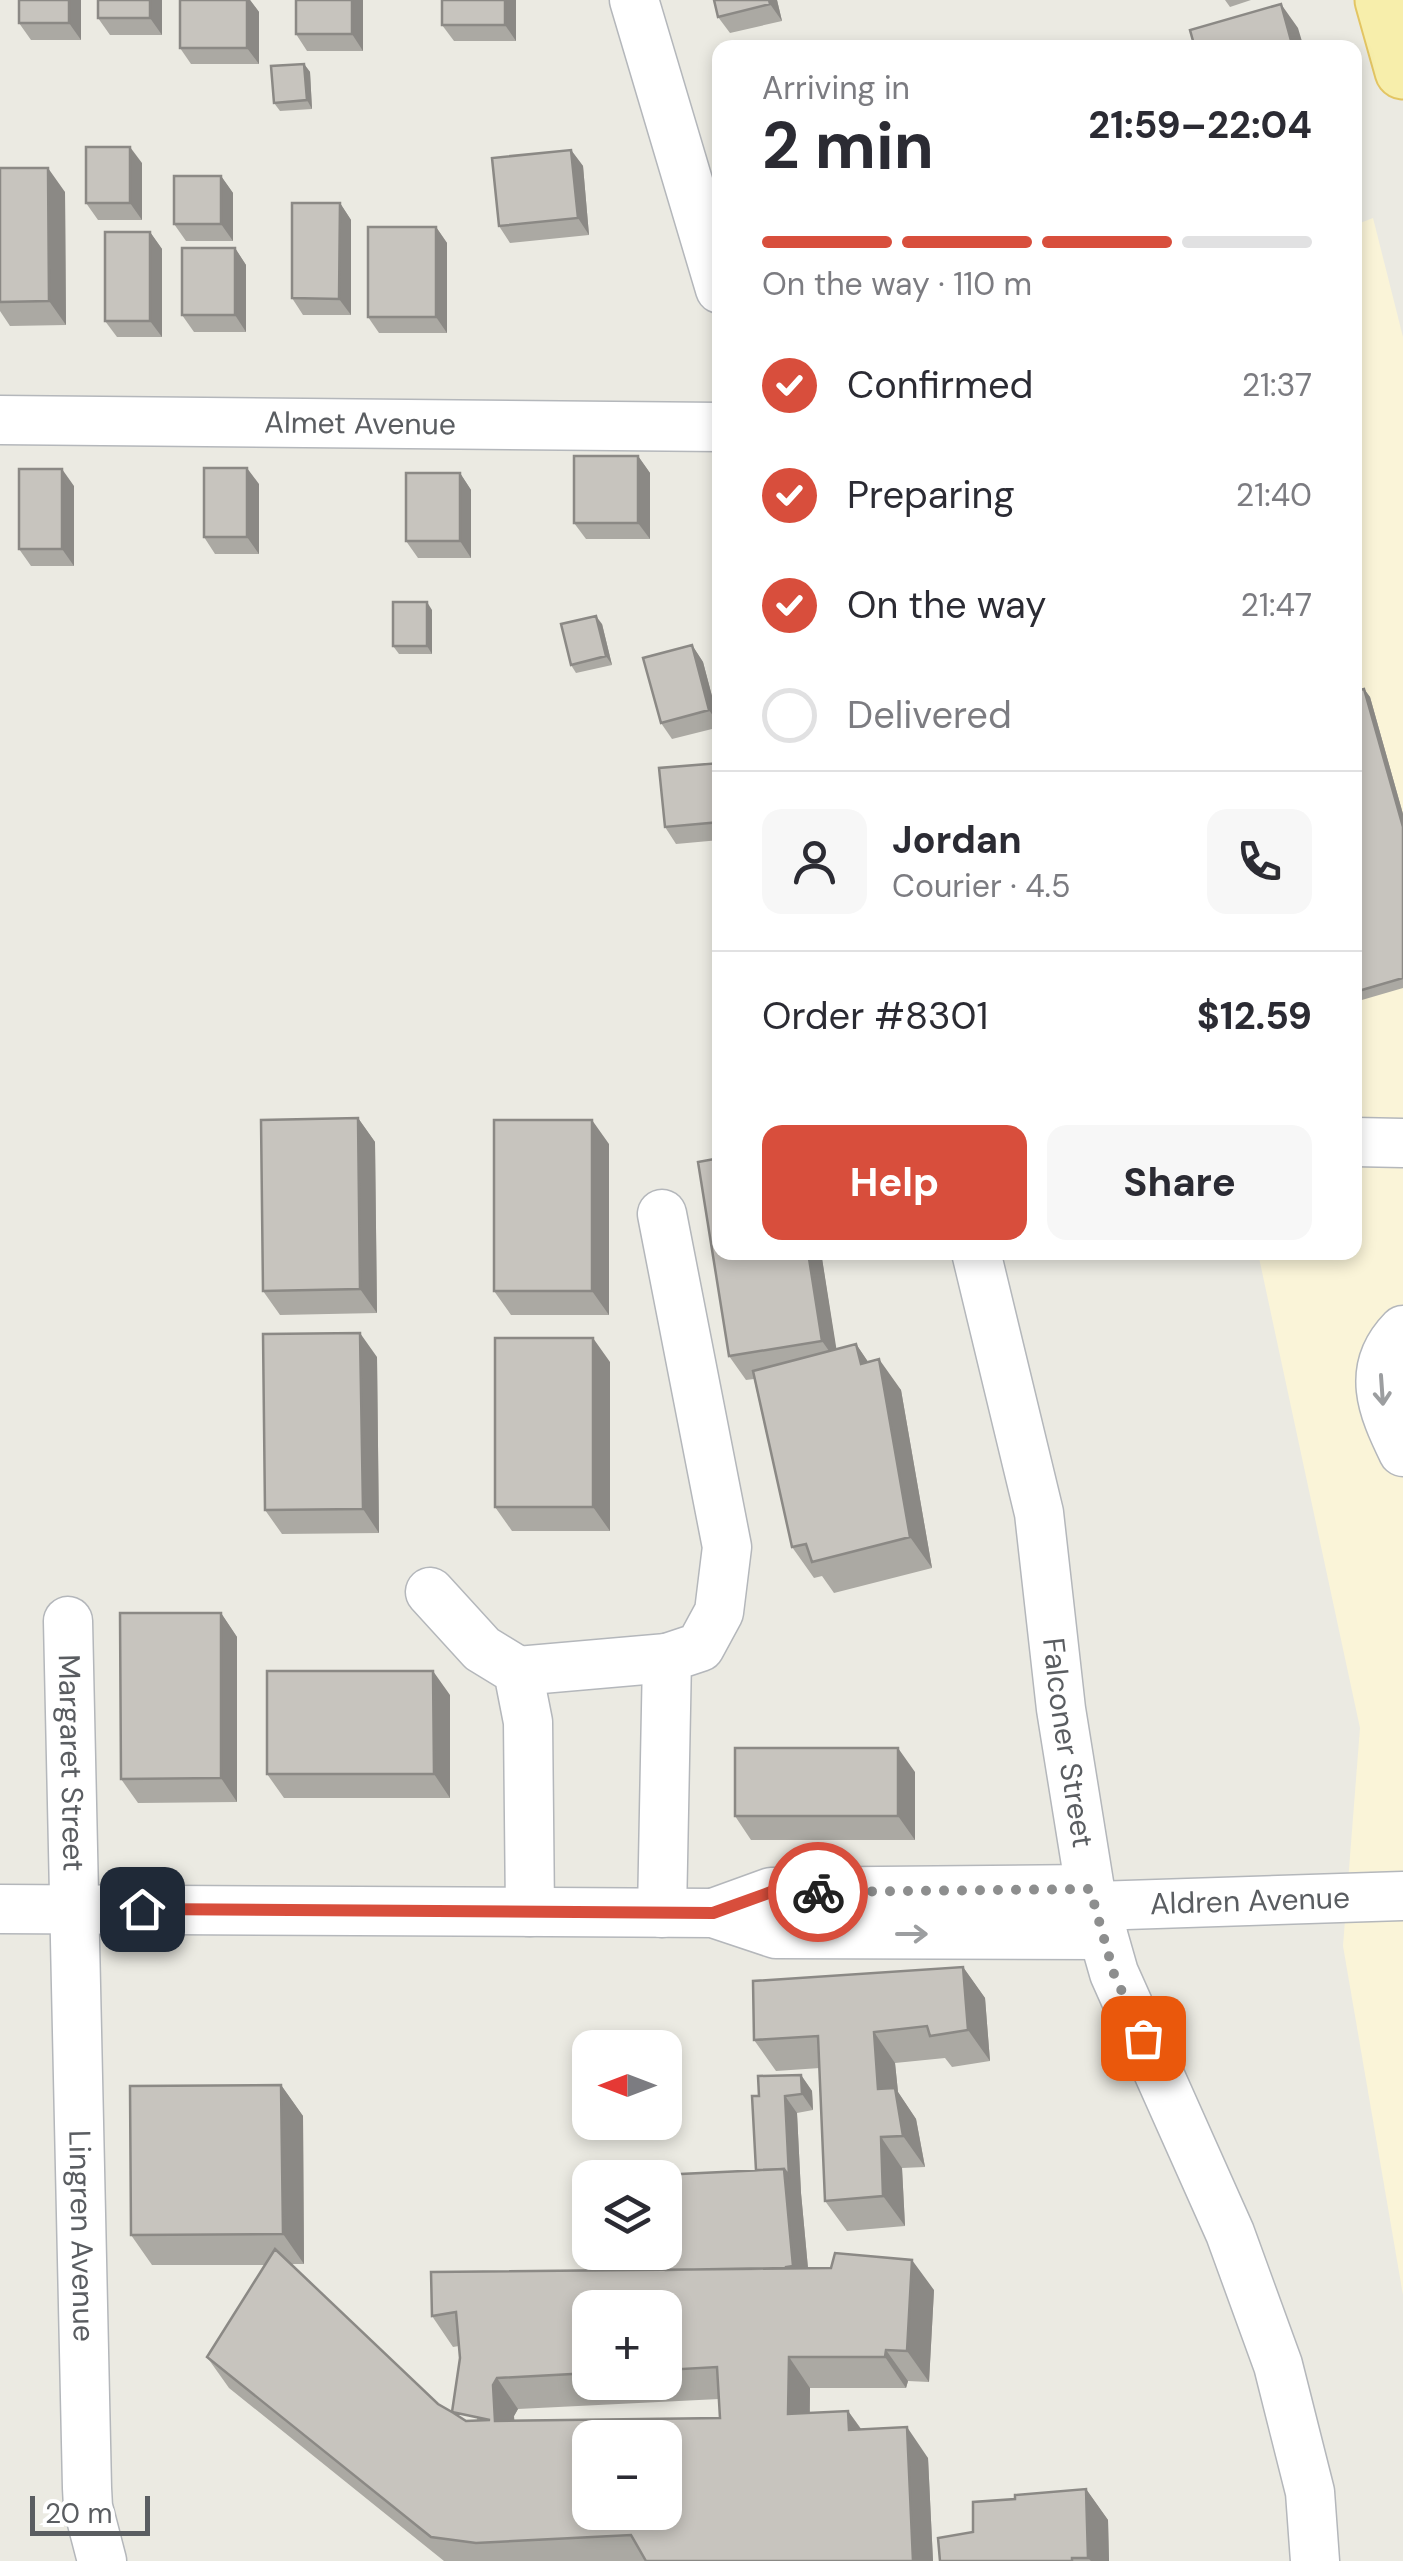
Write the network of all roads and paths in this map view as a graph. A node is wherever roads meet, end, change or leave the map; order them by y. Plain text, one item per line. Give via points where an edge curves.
1 (634, 0) edge
2 (1383, 0) edge
3 (1403, 71) edge
4 (712, 262) edge
5 (0, 420) edge
6 (712, 427) edge
7 (1362, 1142) edge
8 (1403, 1142) edge
9 (662, 1214) dead end
10 (978, 1260) edge
11 (1403, 1330) edge
12 (1403, 1452) edge
13 (430, 1592) dead end
14 (68, 1621) dead end
15 (667, 1658) junction
16 (518, 1671) junction
17 (1394, 1896) edge
18 (74, 1908) junction
19 (0, 1909) edge
20 (1096, 1910) junction
21 (530, 1912) junction
22 (662, 1912) junction
23 (102, 2561) edge
24 (1315, 2561) edge

1 - 4 street
2 - 3 main road
5 - 6 street, Almet Avenue
7 - 8 street
9 - 15 street via 726,1547 719,1612 700,1646
10 - 20 street, Falconer Street via 1039,1514 1061,1709
11 -> 12 street via 1391,1343 1380,1386 1384,1413
13 - 16 street via 482,1648
14 - 18 street, Margaret Street
15 - 16 street
15 - 22 street
16 - 21 street via 528,1722
17 - 20 street, Aldren Avenue
18 - 19 street, Aldren Avenue
18 - 21 street, Aldren Avenue
18 - 23 street, Lingren Avenue via 88,2507
20 - 22 street, Aldren Avenue via 776,1934 713,1913
20 - 24 street, Falconer Street via 1114,1974 1230,2233 1278,2365 1310,2492
21 - 22 street, Aldren Avenue

